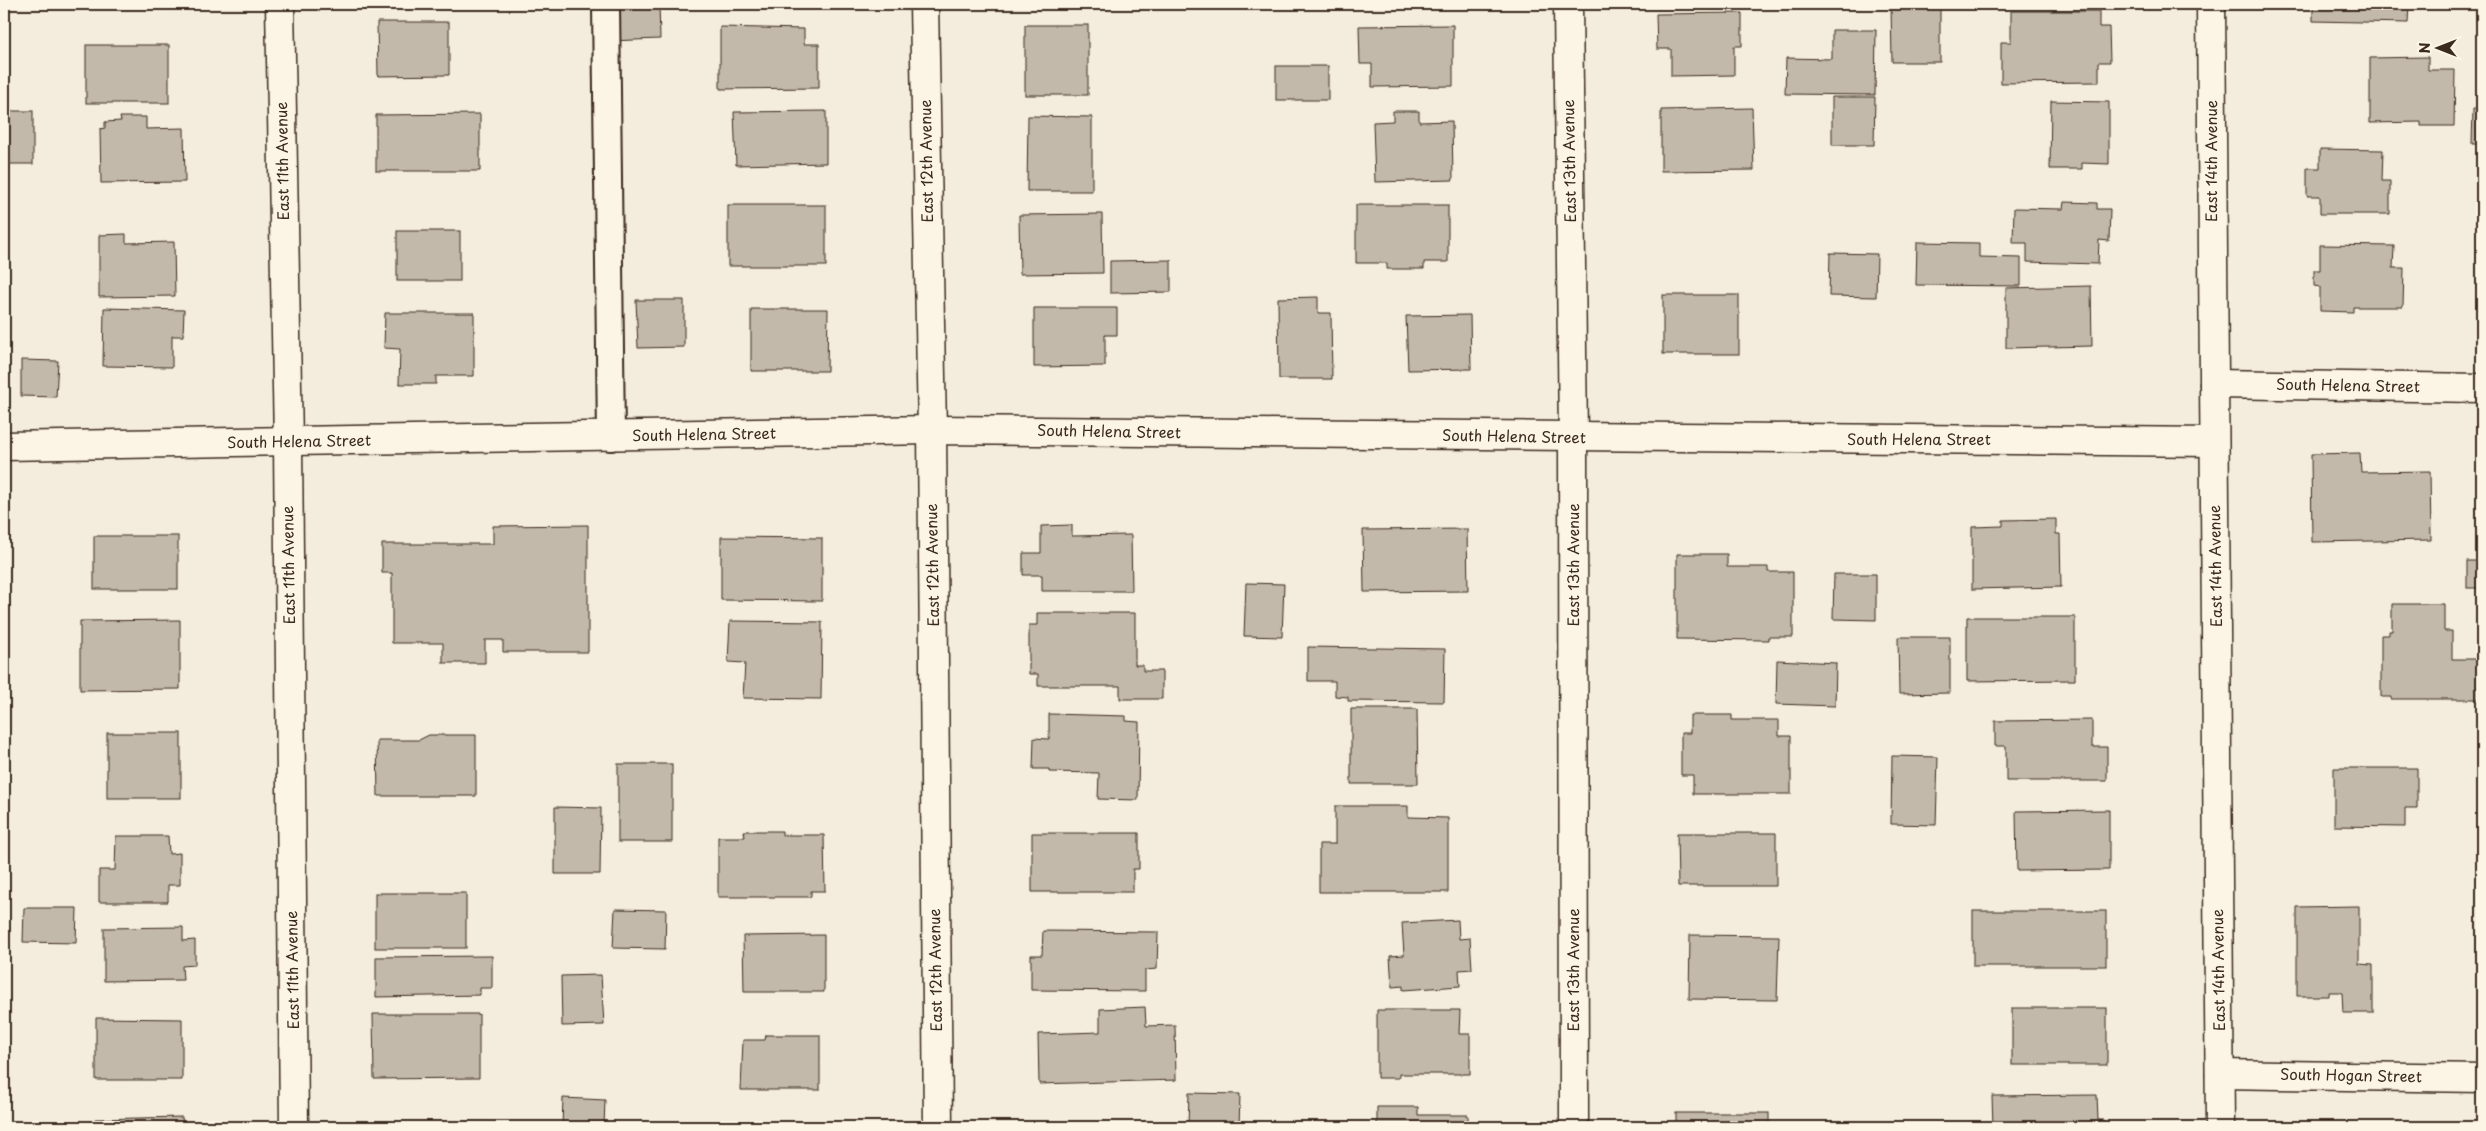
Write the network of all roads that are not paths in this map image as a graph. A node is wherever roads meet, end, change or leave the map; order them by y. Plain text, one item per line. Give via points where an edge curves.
1 (280, 4) edge
2 (606, 4) edge
3 (924, 4) edge
4 (1568, 4) edge
5 (2211, 4) edge
6 (2214, 384) junction
7 (2482, 388) edge
8 (932, 430) junction
9 (611, 436) junction
10 (1573, 438) junction
11 (288, 442) junction
12 (2214, 442) junction
13 (4, 446) edge
14 (2220, 1074) junction
15 (2482, 1078) edge
16 (294, 1127) edge
17 (938, 1127) edge
18 (1574, 1127) edge
19 (2220, 1127) edge

1 - 11 street, East 11th Avenue
2 - 9 lane
3 - 8 street, East 12th Avenue
4 - 10 street, East 13th Avenue
5 - 6 street, East 14th Avenue
6 - 7 street, South Helena Street
6 - 12 street, East 14th Avenue
8 - 9 street, South Helena Street
8 - 10 street, South Helena Street
8 - 17 street, East 12th Avenue
9 - 11 street, South Helena Street
10 - 12 street, South Helena Street
10 - 18 street, East 13th Avenue
11 - 13 street, South Helena Street
11 - 16 street, East 11th Avenue
12 - 14 street, East 14th Avenue
14 - 15 street, South Hogan Street
14 - 19 street, East 14th Avenue

